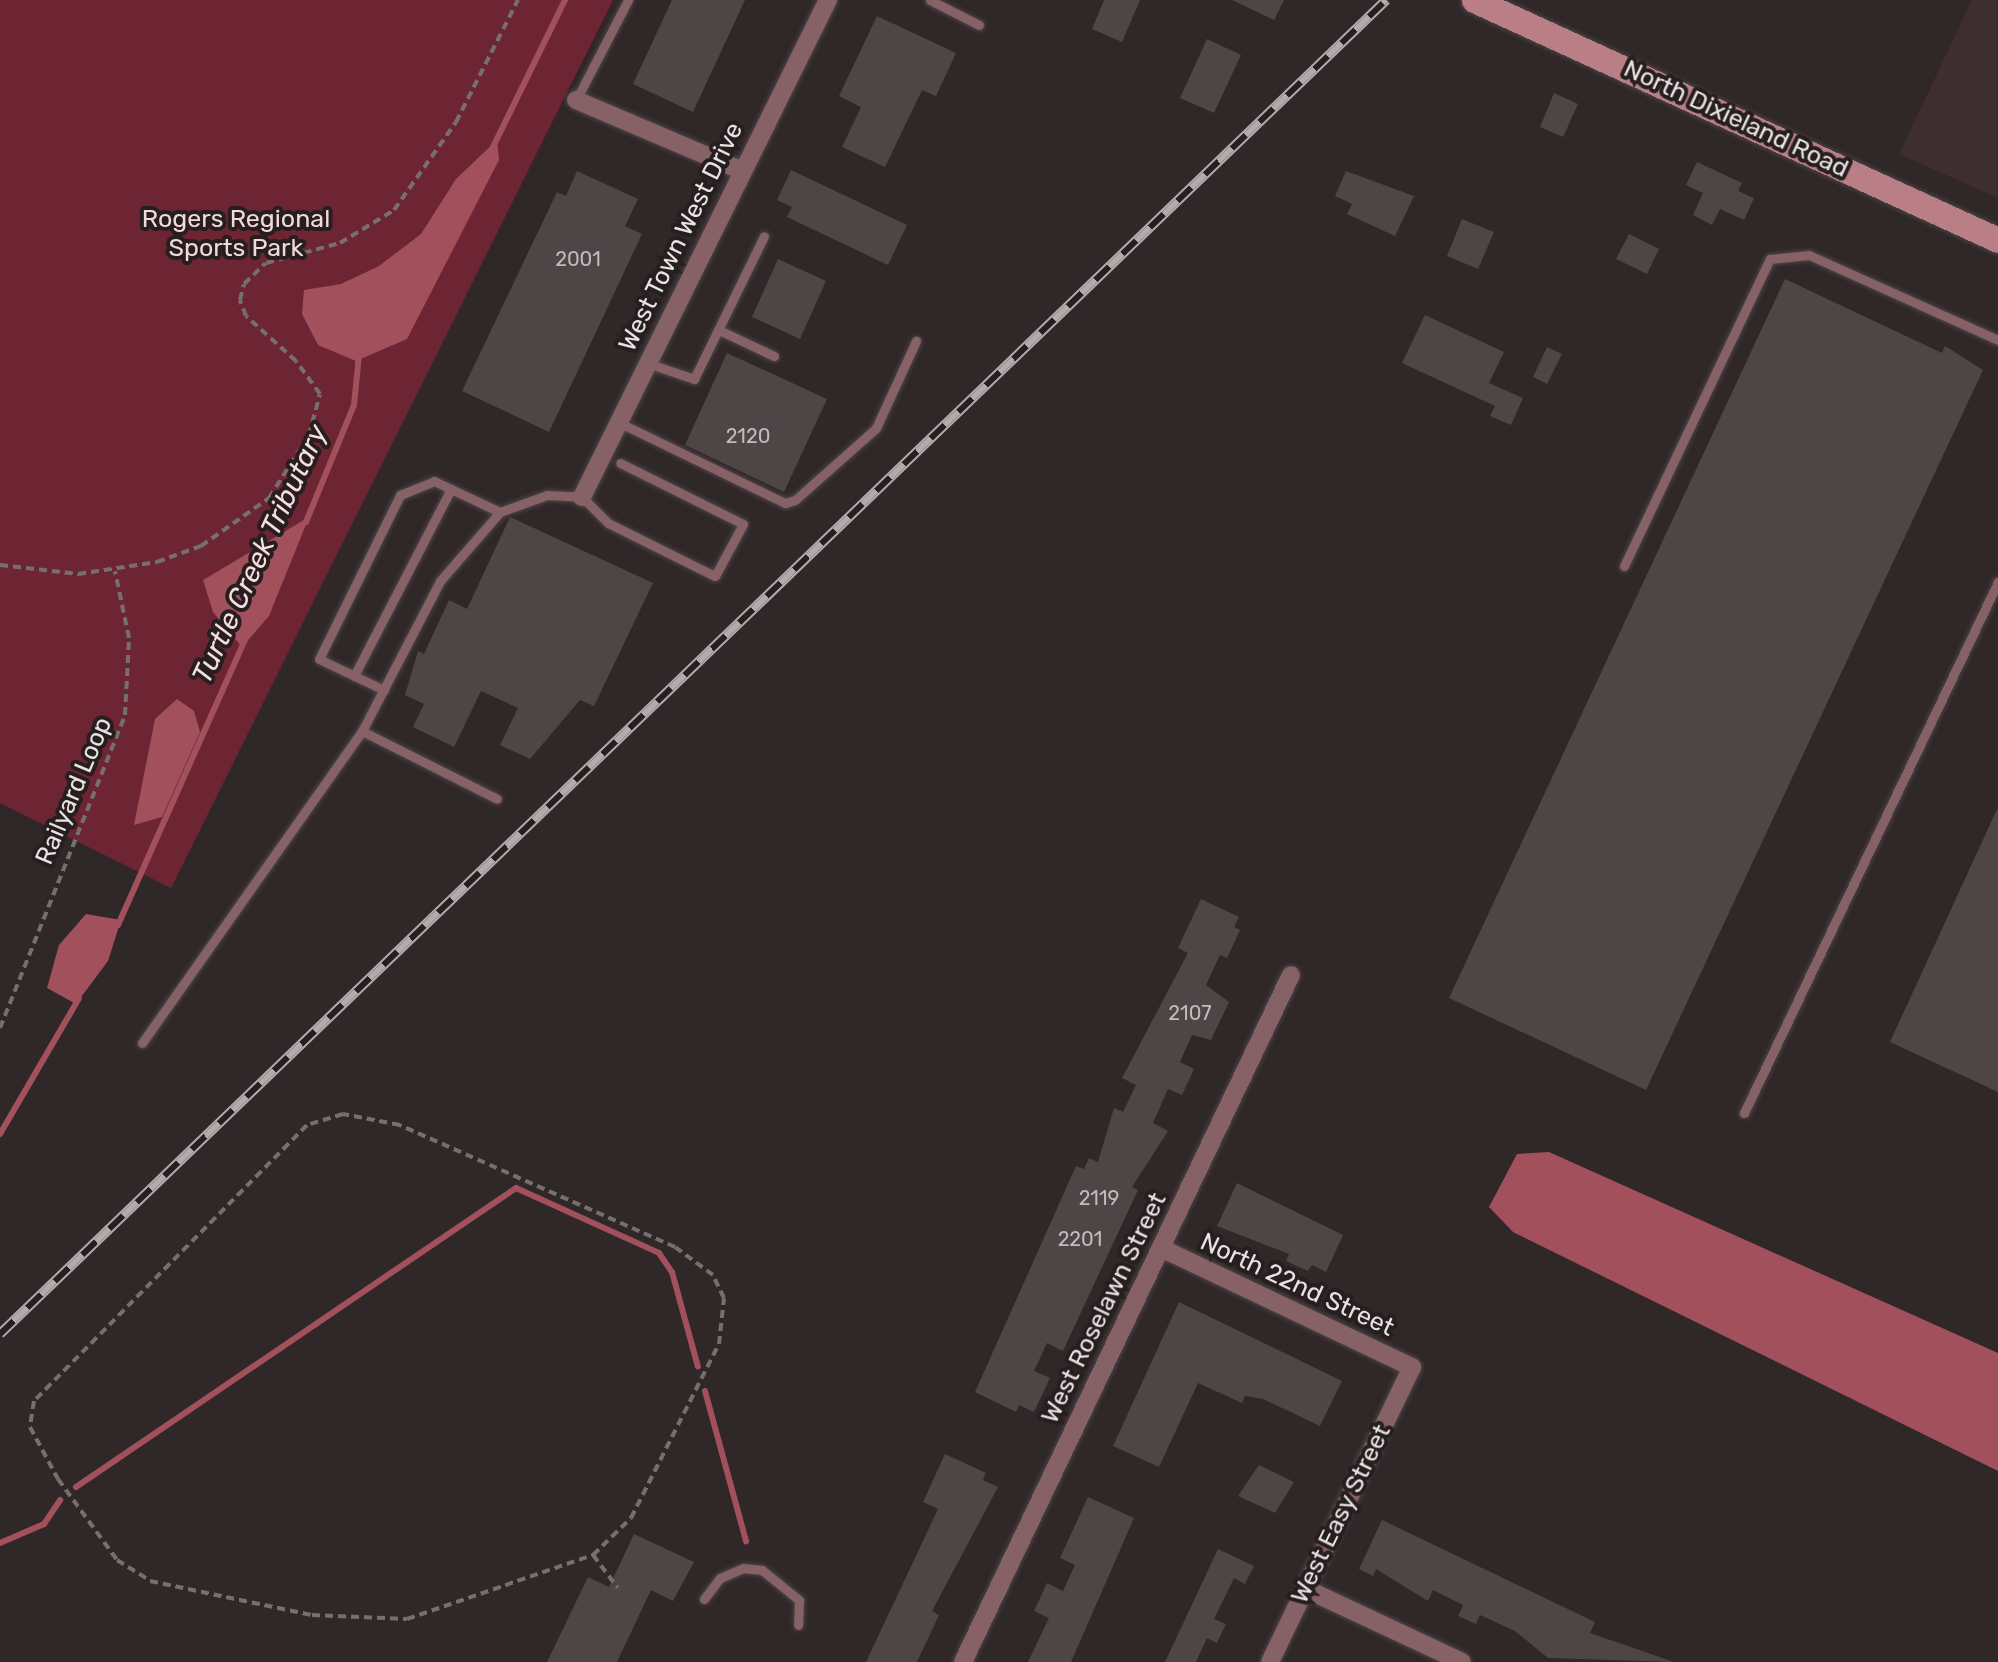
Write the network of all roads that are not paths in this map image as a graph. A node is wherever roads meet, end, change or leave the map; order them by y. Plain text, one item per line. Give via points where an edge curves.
1 (628, 0) edge
2 (828, 0) edge
3 (930, 0) edge
4 (1474, 0) edge
5 (1543, 0) edge
6 (1531, 24) junction
7 (979, 26) dead end
8 (576, 100) joint
9 (740, 170) junction
10 (764, 236) dead end
11 (1998, 240) edge
12 (719, 330) junction
13 (1998, 340) edge
14 (916, 341) dead end
15 (774, 356) dead end
16 (647, 364) junction
17 (618, 422) junction
18 (620, 464) dead end
19 (451, 489) junction
20 (582, 496) junction
21 (500, 512) junction
22 (1624, 566) dead end
23 (1998, 582) edge
24 (354, 676) junction
25 (384, 690) junction
26 (362, 731) junction
27 (498, 799) dead end
28 (1291, 975) dead end
29 (142, 1043) dead end
30 (1744, 1113) dead end
31 (1160, 1248) junction
32 (1412, 1367) joint
33 (1306, 1588) junction
34 (704, 1600) dead end
35 (798, 1625) dead end
36 (963, 1662) edge
37 (1270, 1662) edge
38 (1462, 1662) edge

1 - 8 lane
2 - 9 street, West Town West Drive
3 - 7 lane
4 - 6 main road, North Dixieland Road
5 - 6 main road
6 - 11 main road, North Dixieland Road
8 - 9 street
9 - 16 street, West Town West Drive
10 - 12 lane
12 - 15 lane
12 - 16 lane via 694,379
13 - 22 lane via 1808,255 1770,258
14 - 17 lane via 876,428 785,503
16 - 17 street, West Town West Drive
17 - 20 street, West Town West Drive
18 - 20 lane via 742,524 714,576 608,523
19 - 21 lane
19 - 24 lane
19 - 24 lane via 434,481 400,495 319,660
20 - 21 lane via 547,495
21 - 25 lane via 440,581
23 - 30 lane
24 - 25 lane
25 - 26 lane
26 - 27 lane
26 - 29 lane
28 - 31 street, West Roselawn Street
31 - 32 street, North 22nd Street
31 - 36 street, West Roselawn Street
32 - 33 street, West Easy Street
33 - 37 street, West Easy Street
33 - 38 street
34 - 35 lane via 720,1578 743,1568 762,1570 799,1600

